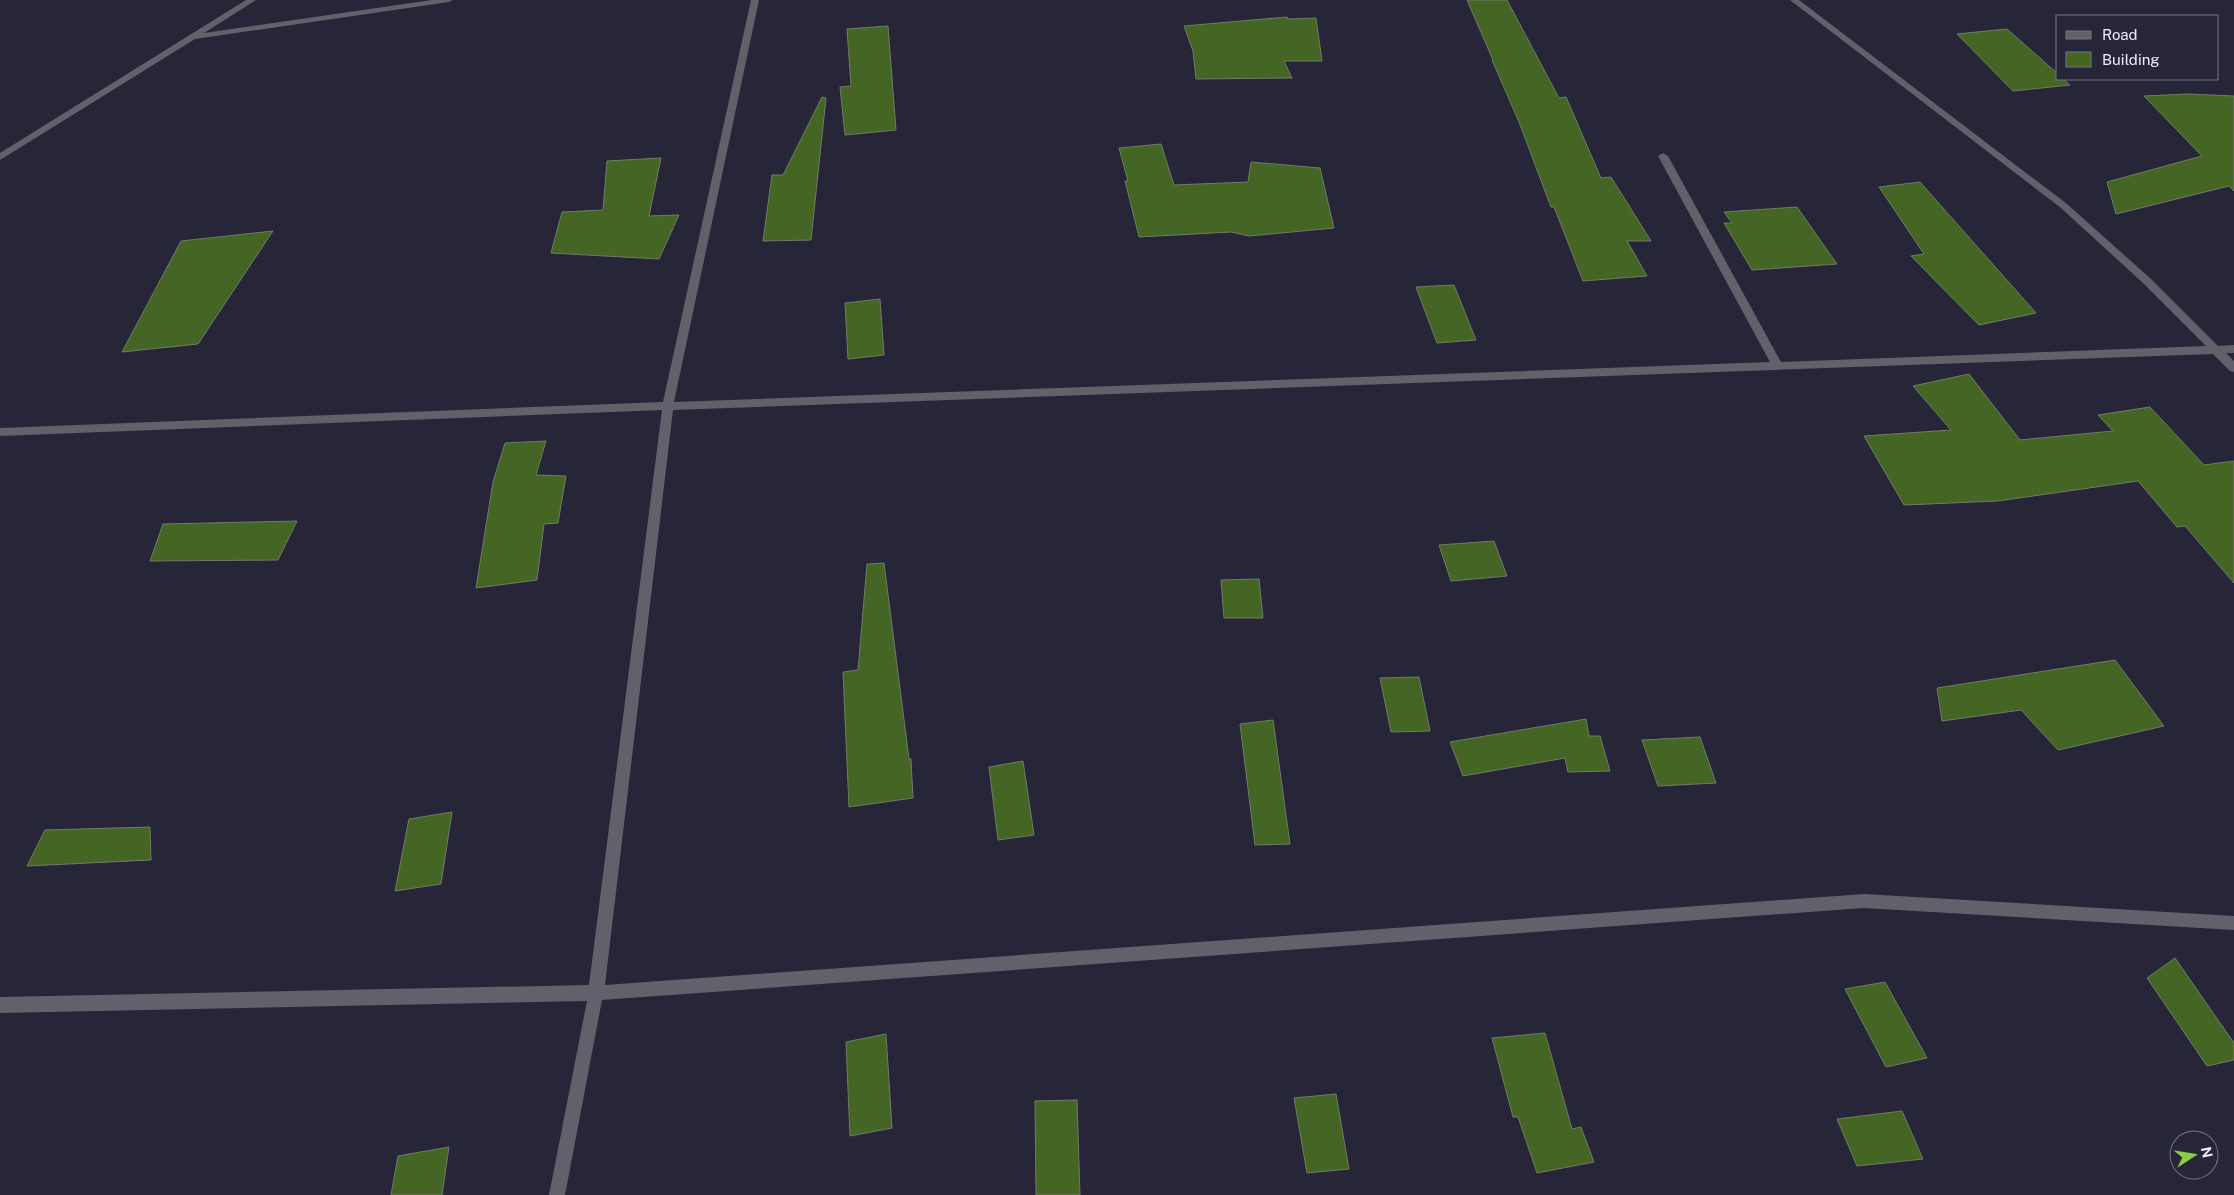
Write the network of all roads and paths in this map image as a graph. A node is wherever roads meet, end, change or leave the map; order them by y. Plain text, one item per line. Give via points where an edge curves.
1 (252, 0) edge
2 (449, 0) edge
3 (755, 0) edge
4 (1794, 0) edge
5 (192, 38) junction
6 (1663, 156) dead end
7 (0, 157) edge
8 (2216, 350) junction
9 (2234, 350) edge
10 (1778, 366) junction
11 (2234, 368) edge
12 (668, 406) junction
13 (0, 432) edge
14 (2234, 923) edge
15 (596, 993) junction
16 (0, 1005) edge
17 (557, 1195) edge

1 - 5 street
2 - 5 street
3 - 12 street
4 - 8 street via 2064,206 2147,281
5 - 7 street
6 - 10 street
8 - 9 street
8 - 10 street
8 - 11 street
10 - 12 street
12 - 13 street
12 - 15 street
14 - 15 street via 1864,901
15 - 16 street
15 - 17 street

